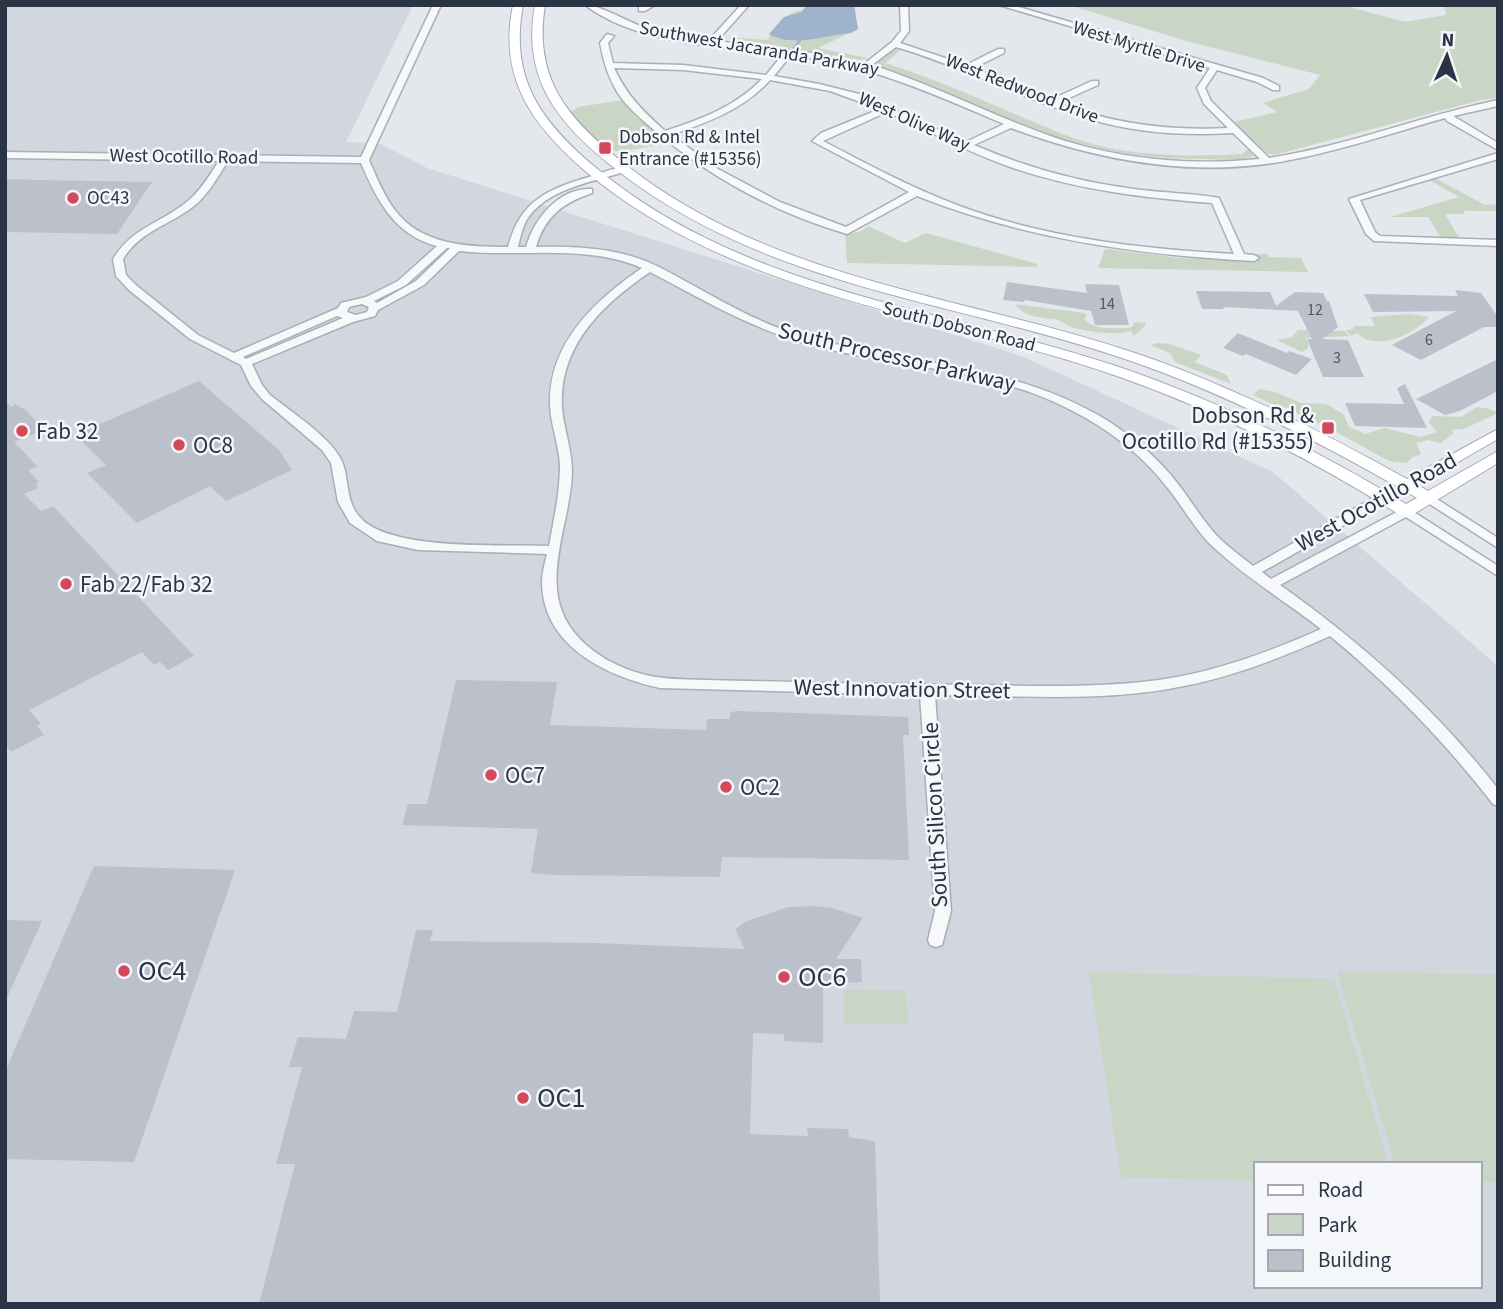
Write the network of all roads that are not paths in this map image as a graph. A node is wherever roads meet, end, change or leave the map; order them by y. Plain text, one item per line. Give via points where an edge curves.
1 (437, 5) edge
2 (518, 5) edge
3 (540, 5) edge
4 (589, 5) edge
5 (651, 5) edge
6 (745, 5) edge
7 (904, 5) edge
8 (1005, 8) edge
9 (642, 9) dead end
10 (610, 36) dead end
11 (712, 42) junction
12 (895, 44) junction
13 (1001, 51) dead end
14 (789, 52) junction
15 (609, 66) junction
16 (866, 66) junction
17 (969, 67) junction
18 (1213, 69) junction
19 (770, 78) junction
20 (1095, 83) dead end
21 (1276, 88) dead end
22 (1052, 102) junction
23 (1498, 103) edge
24 (887, 109) junction
25 (1448, 115) junction
26 (1012, 124) junction
27 (1234, 130) junction
28 (664, 134) junction
29 (1498, 139) edge
30 (967, 145) junction
31 (1498, 147) edge
32 (5, 155) edge
33 (1498, 156) edge
34 (225, 158) junction
35 (363, 160) junction
36 (1267, 161) junction
37 (626, 174) junction
38 (604, 181) junction
39 (917, 192) junction
40 (1498, 243) edge
41 (445, 244) junction
42 (458, 246) junction
43 (512, 250) junction
44 (530, 250) junction
45 (1240, 257) junction
46 (1254, 258) dead end
47 (651, 267) junction
48 (371, 305) junction
49 (340, 311) junction
50 (350, 319) junction
51 (993, 334) junction
52 (1129, 356) junction
53 (241, 360) junction
54 (1498, 433) edge
55 (1498, 456) edge
56 (1407, 485) junction
57 (1384, 497) junction
58 (1429, 498) junction
59 (1406, 511) junction
60 (1498, 544) edge
61 (553, 550) junction
62 (1254, 571) junction
63 (1498, 572) edge
64 (1272, 584) junction
65 (1331, 629) junction
66 (927, 690) junction
67 (1498, 800) edge
68 (936, 940) dead end

1 - 35 street
2 - 38 main road, South Dobson Road via 513,49 528,97 553,134
3 - 37 main road, South Dobson Road via 536,43 549,90 575,128
4 - 11 street, Southwest Jacaranda Parkway via 639,28
5 - 9 street
6 - 11 street
7 - 12 street via 905,31
8 - 18 street, West Myrtle Drive
10 - 15 street via 604,43
11 - 14 street, Southwest Jacaranda Parkway
12 - 16 street
12 - 17 street, West Redwood Drive
13 - 17 street
14 - 16 street, Southwest Jacaranda Parkway
14 - 19 street
15 - 19 street, West Olive Way via 676,64
15 - 28 street via 620,90
16 - 26 street, Southwest Jacaranda Parkway via 917,82
17 - 22 street, West Redwood Drive
18 - 21 street, West Myrtle Drive
18 - 27 street via 1201,88 1207,102
19 - 24 street, West Olive Way via 818,86
19 - 28 street via 717,117
20 - 22 street
22 - 27 street, West Redwood Drive via 1107,122 1148,129
23 - 25 street, Southwest Jacaranda Parkway
24 - 30 street, West Olive Way
24 - 39 street via 817,141
25 - 29 street
25 - 31 street
25 - 36 street, Southwest Jacaranda Parkway
26 - 30 street
26 - 36 street, Southwest Jacaranda Parkway via 1071,145 1148,160
27 - 36 street
28 - 39 street via 715,171 777,204 847,231
30 - 45 street, West Olive Way via 1042,174 1103,188 1216,200
32 - 34 street, West Ocotillo Road
33 - 40 street via 1354,199 1377,239
34 - 35 street, West Ocotillo Road
34 - 53 street via 188,206 133,239 118,267 127,283 176,324
35 - 41 street, South Processor Parkway via 402,225
37 - 38 street
37 - 52 main road, South Dobson Road via 707,223 799,264
38 - 43 street via 562,190 533,207 521,221
38 - 44 street via 548,211 537,226
38 - 51 main road, South Dobson Road via 680,230 779,274 858,300
39 - 45 street via 997,221 1079,241
41 - 42 street, South Processor Parkway
41 - 48 street
42 - 43 street, South Processor Parkway
42 - 48 street via 420,283
43 - 44 street, South Processor Parkway
44 - 47 street, South Processor Parkway via 603,253
45 - 46 street
47 - 61 street, West Innovation Street via 597,307 575,336 561,366 556,404 566,483
47 - 62 street, South Processor Parkway via 718,306 792,336 849,351 964,369 1073,406 1142,453 1214,540
48 - 49 street via 349,303
48 - 50 street via 367,317
49 - 50 street
49 - 53 street
50 - 53 street
51 - 52 main road via 1057,343 1110,358
51 - 57 main road, South Dobson Road via 1134,377 1223,413
52 - 56 main road, South Dobson Road via 1283,418
53 - 61 street via 267,397 326,447 337,463 348,510 367,530 418,547
54 - 56 main road, West Ocotillo Road
55 - 58 main road, West Ocotillo Road
56 - 57 main road, West Ocotillo Road
56 - 58 main road, South Dobson Road
57 - 59 main road, South Dobson Road
57 - 62 street, West Ocotillo Road
58 - 59 main road, West Ocotillo Road
58 - 60 street, South Dobson Road
59 - 63 street, South Dobson Road
59 - 64 street, West Ocotillo Road
61 - 66 street, West Innovation Street via 548,593 558,624 595,660 639,680
62 - 64 street, South Processor Parkway
64 - 65 street, South Processor Parkway
65 - 66 street, West Innovation Street via 1272,656 1158,686 1078,691
65 - 67 street, South Processor Parkway via 1410,700
66 - 68 street, South Silicon Circle via 943,911

